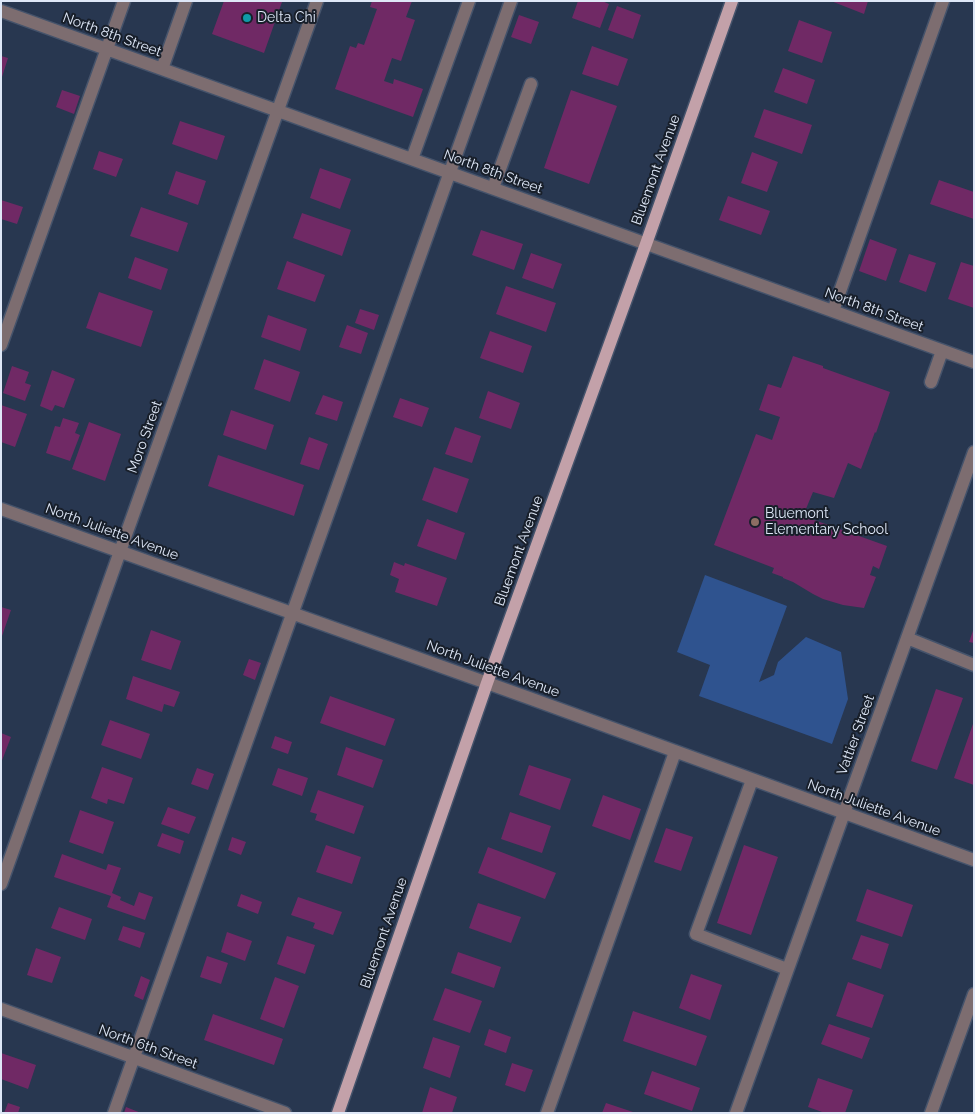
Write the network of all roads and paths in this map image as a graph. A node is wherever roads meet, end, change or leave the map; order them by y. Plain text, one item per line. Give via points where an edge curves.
1 (124, 1) edge
2 (186, 1) edge
3 (317, 1) edge
4 (469, 1) edge
5 (511, 1) edge
6 (732, 1) edge
7 (944, 1) edge
8 (1, 11) edge
9 (107, 49) junction
10 (162, 69) junction
11 (531, 84) dead end
12 (278, 111) junction
13 (412, 159) junction
14 (450, 173) junction
15 (493, 188) junction
16 (646, 244) junction
17 (833, 311) junction
18 (1, 345) edge
19 (942, 351) junction
20 (974, 362) edge
21 (931, 382) dead end
22 (974, 452) edge
23 (1, 509) edge
24 (120, 551) junction
25 (292, 613) junction
26 (906, 638) junction
27 (974, 665) edge
28 (487, 683) junction
29 (675, 752) junction
30 (752, 780) junction
31 (843, 813) junction
32 (974, 860) edge
33 (1, 884) edge
34 (788, 969) junction
35 (974, 994) edge
36 (1, 1009) edge
37 (134, 1058) junction
38 (114, 1113) edge
39 (285, 1113) edge
40 (338, 1113) edge
41 (546, 1113) edge
42 (736, 1113) edge
43 (931, 1113) edge

1 - 9 street
2 - 10 street
3 - 12 street, Moro Street
4 - 13 street
5 - 14 street
6 - 16 main road, Bluemont Avenue
7 - 17 street
8 - 9 street, North 8th Street
9 - 10 street, North 8th Street
9 - 18 street
10 - 12 street, North 8th Street
11 - 15 street
12 - 13 street, North 8th Street
12 - 24 street, Moro Street
13 - 14 street, North 8th Street
14 - 15 street, North 8th Street
14 - 25 street
15 - 16 street, North 8th Street
16 - 17 street, North 8th Street
16 - 28 main road, Bluemont Avenue
17 - 19 street, North 8th Street
19 - 20 street, North 8th Street
19 - 21 street
22 - 26 street, Vattier Street
23 - 24 street, North Juliette Avenue
24 - 25 street, North Juliette Avenue
24 - 33 street, Moro Street
25 - 28 street, North Juliette Avenue
25 - 37 street
26 - 27 street
26 - 31 street, Vattier Street
28 - 29 street, North Juliette Avenue
28 - 40 main road, Bluemont Avenue
29 - 30 street, North Juliette Avenue
29 - 41 street
30 - 31 street, North Juliette Avenue
30 - 34 street via 696,934
31 - 32 street, North Juliette Avenue
31 - 34 street, Vattier Street
34 - 42 street, Vattier Street
35 - 43 street
36 - 37 street, North 6th Street
37 - 38 street
37 - 39 street, North 6th Street

